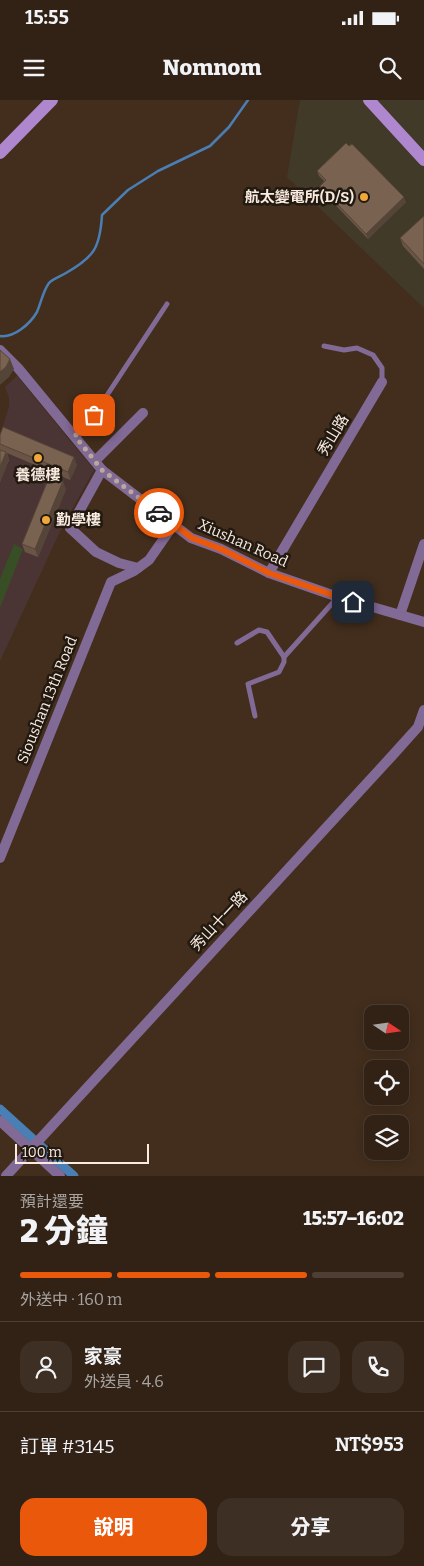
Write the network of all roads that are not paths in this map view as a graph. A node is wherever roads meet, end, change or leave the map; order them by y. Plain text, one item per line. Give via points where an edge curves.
1 (52, 100) edge
2 (369, 100) edge
3 (376, 100) edge
4 (424, 152) edge
5 (0, 153) edge
6 (424, 160) edge
7 (167, 304) dead end
8 (324, 346) dead end
9 (0, 350) edge
10 (382, 382) joint
11 (143, 413) dead end
12 (94, 415) joint
13 (75, 436) junction
14 (95, 461) junction
15 (102, 470) junction
16 (174, 524) junction
17 (424, 544) edge
18 (138, 568) junction
19 (269, 573) junction
20 (338, 597) junction
21 (400, 615) junction
22 (424, 622) edge
23 (237, 643) dead end
24 (284, 657) junction
25 (424, 710) edge
26 (255, 716) dead end
27 (421, 730) edge
28 (0, 858) edge
29 (0, 1121) edge
30 (30, 1149) junction
31 (6, 1176) edge
32 (60, 1176) edge

1 - 5 street
2 - 6 street
3 - 4 street
7 - 12 lane
8 - 10 lane, 秀山路 via 344,350 357,348 373,355 382,368
9 - 13 street, Xiushan Road
10 - 19 street, 秀山路
11 - 14 street
12 - 13 street
13 - 14 street, Xiushan Road
14 - 15 street, Xiushan Road
15 - 16 street, Xiushan Road
15 - 18 street via 70,528 96,552
16 - 18 street, Sioushan 13th Road via 149,560
16 - 19 street, Xiushan Road via 192,538
17 - 21 street
18 - 28 street, Sioushan 13th Road via 111,582
19 - 20 street, Xiushan Road
20 - 21 street, Xiushan Road
20 - 24 lane
21 - 22 street, Xiushan Road
23 - 24 lane via 258,630 267,632
24 - 26 lane via 279,672 248,684
25 - 27 street, 秀山十一路
27 - 30 street, 秀山十一路
29 - 30 street
30 - 31 street, 秀山十一路
30 - 32 street

